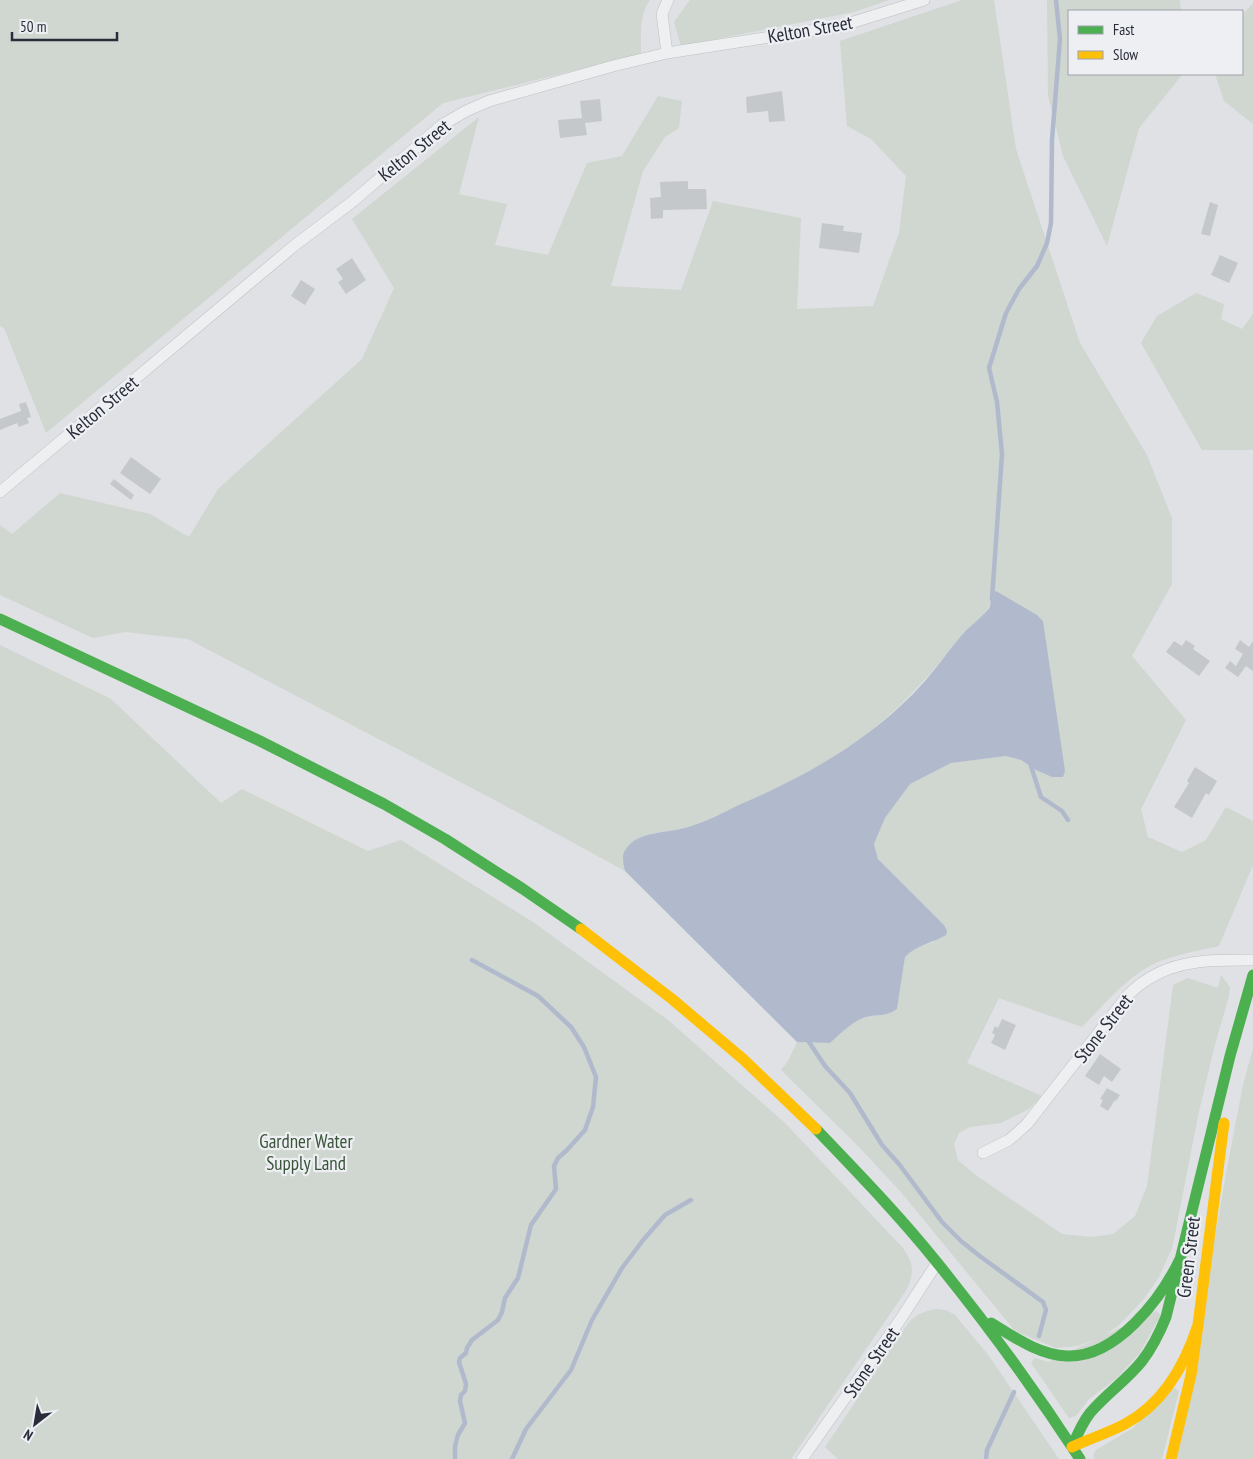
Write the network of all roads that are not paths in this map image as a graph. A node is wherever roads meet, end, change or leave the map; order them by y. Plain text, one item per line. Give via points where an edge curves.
1 (668, 0) edge
2 (924, 0) edge
3 (667, 53) junction
4 (0, 492) edge
5 (0, 619) edge
6 (1253, 960) edge
7 (1253, 975) edge
8 (1243, 1012) junction
9 (983, 1153) dead end
10 (1180, 1259) junction
11 (937, 1263) junction
12 (978, 1314) junction
13 (1198, 1325) junction
14 (1072, 1447) junction
15 (802, 1459) edge
16 (1080, 1459) edge
17 (1171, 1459) edge

1 - 3 street via 662,14
2 - 3 street, Kelton Street via 841,26
3 - 4 street, Kelton Street via 489,101 442,125
5 - 11 main road via 303,762 442,838 538,899 653,984 752,1068 836,1150
6 - 9 street, Stone Street via 1190,963 1164,970 1144,981 1128,996 1027,1124 1009,1140
7 - 8 main road, Green Street
8 - 10 main road, Green Street
8 - 13 main road, Green Street via 1228,1091
10 - 12 main road via 1170,1281 1135,1322 1111,1343 1084,1356 1043,1352 1014,1338
10 - 14 main road, Green Street via 1170,1306 1152,1346 1130,1374 1089,1414
11 - 12 main road
11 - 15 street, Stone Street
12 - 14 main road
13 - 14 main road, Green Street via 1185,1360 1157,1399 1131,1421
13 - 17 main road via 1191,1375
14 - 16 main road

